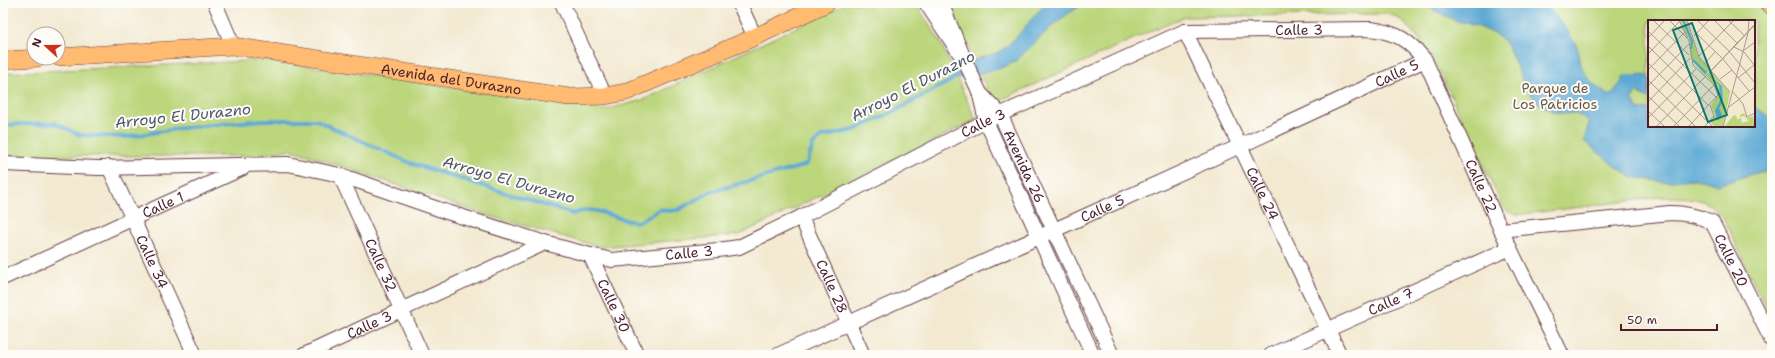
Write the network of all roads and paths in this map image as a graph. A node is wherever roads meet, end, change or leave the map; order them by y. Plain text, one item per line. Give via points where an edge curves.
1 (215, 3) edge
2 (562, 3) edge
3 (740, 3) edge
4 (827, 3) edge
5 (926, 3) edge
6 (941, 3) edge
7 (1768, 3) edge
8 (1772, 6) edge
9 (1186, 31) junction
10 (1387, 31) joint
11 (755, 37) junction
12 (233, 46) junction
13 (66, 56) edge
14 (26, 59) edge
15 (3, 60) edge
16 (1425, 60) junction
17 (965, 61) junction
18 (979, 91) junction
19 (605, 96) junction
20 (1000, 114) junction
21 (986, 121) junction
22 (1240, 146) junction
23 (3, 164) edge
24 (249, 165) junction
25 (109, 167) junction
26 (335, 174) junction
27 (801, 217) junction
28 (133, 218) junction
29 (1054, 230) junction
30 (1501, 230) junction
31 (1039, 238) junction
32 (545, 243) junction
33 (1510, 248) junction
34 (590, 256) junction
35 (3, 278) edge
36 (401, 310) junction
37 (848, 323) junction
38 (1328, 329) junction
39 (1772, 341) edge
40 (195, 355) edge
41 (304, 355) edge
42 (422, 355) edge
43 (637, 355) edge
44 (778, 355) edge
45 (863, 355) edge
46 (1093, 355) edge
47 (1112, 355) edge
48 (1271, 355) edge
49 (1340, 355) edge
50 (1562, 355) edge

1 - 12 street
2 - 19 street
3 - 11 street
4 - 11 main road, Avenida del Durazno
5 - 17 street
6 - 17 street
7 - 8 main road
9 - 10 street, Calle 3 via 1344,28
9 - 20 street, Calle 3
9 - 22 street, Calle 24
10 - 16 street, Calle 22 via 1411,43
11 - 19 main road, Avenida del Durazno via 626,92
12 - 13 main road, Avenida del Durazno
12 - 19 main road, Avenida del Durazno via 569,97
14 - 15 main road
16 - 22 street, Calle 5
16 - 30 street, Calle 22
17 - 18 street
18 - 20 street, Avenida 26
18 - 21 street, Avenida 26
20 - 21 street, Calle 3
20 - 29 street, Avenida 26
21 - 27 street, Calle 3
21 - 31 street, Avenida 26
22 - 29 street, Calle 5
22 - 38 street, Calle 24
23 - 25 street
24 - 25 street
24 - 26 street, Calle 1 via 288,164
24 - 28 street, Calle 1
25 - 28 street, Calle 34
26 - 32 street, Calle 1
26 - 36 street, Calle 32
27 - 34 street, Calle 3 via 740,247 612,260
27 - 37 street, Calle 28
28 - 35 street, Calle 1
28 - 40 street, Calle 34
29 - 31 street, Calle 5
29 - 47 street, Avenida 26
30 - 33 street, Calle 22
30 - 39 street, Calle 20 via 1670,213 1686,213 1712,222
31 - 37 street, Calle 5
31 - 46 street, Avenida 26
32 - 34 street, Calle 3
32 - 36 street, Calle 3
33 - 38 street, Calle 7
33 - 50 street, Calle 22
34 - 43 street, Calle 30
36 - 41 street, Calle 3
36 - 42 street, Calle 32
37 - 44 street, Calle 5
37 - 45 street, Calle 28
38 - 48 street, Calle 7
38 - 49 street, Calle 24

